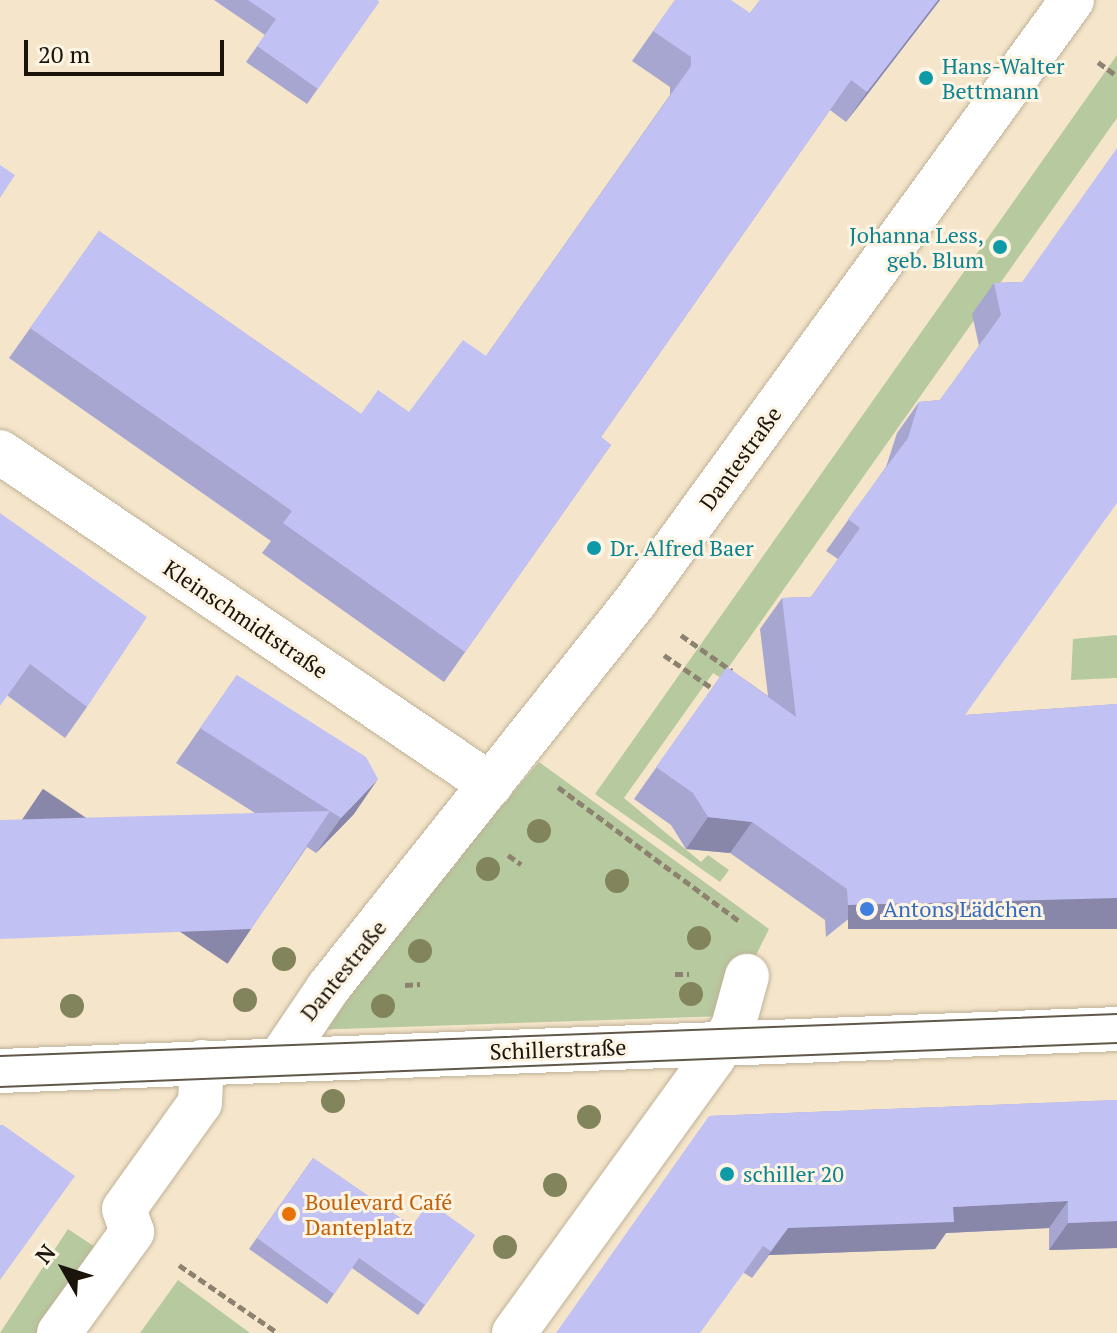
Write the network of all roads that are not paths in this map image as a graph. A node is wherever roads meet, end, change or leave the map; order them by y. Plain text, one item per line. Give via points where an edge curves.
1 (1072, 0) edge
2 (0, 452) edge
3 (503, 771) junction
4 (747, 976) road end
5 (1117, 1029) edge
6 (724, 1042) junction
7 (280, 1059) junction
8 (202, 1062) junction
9 (0, 1071) edge
10 (59, 1333) edge
11 (514, 1333) edge

1 - 3 street, Dantestraße via 635,602
2 - 3 street, Kleinschmidtstraße
3 - 7 street, Dantestraße via 308,1013
4 - 6 street
5 - 6 street, Schillerstraße
6 - 7 street, Schillerstraße
6 - 11 street
7 - 8 street, Schillerstraße
8 - 9 street, Schillerstraße
8 - 10 street via 200,1103 124,1209 132,1232

